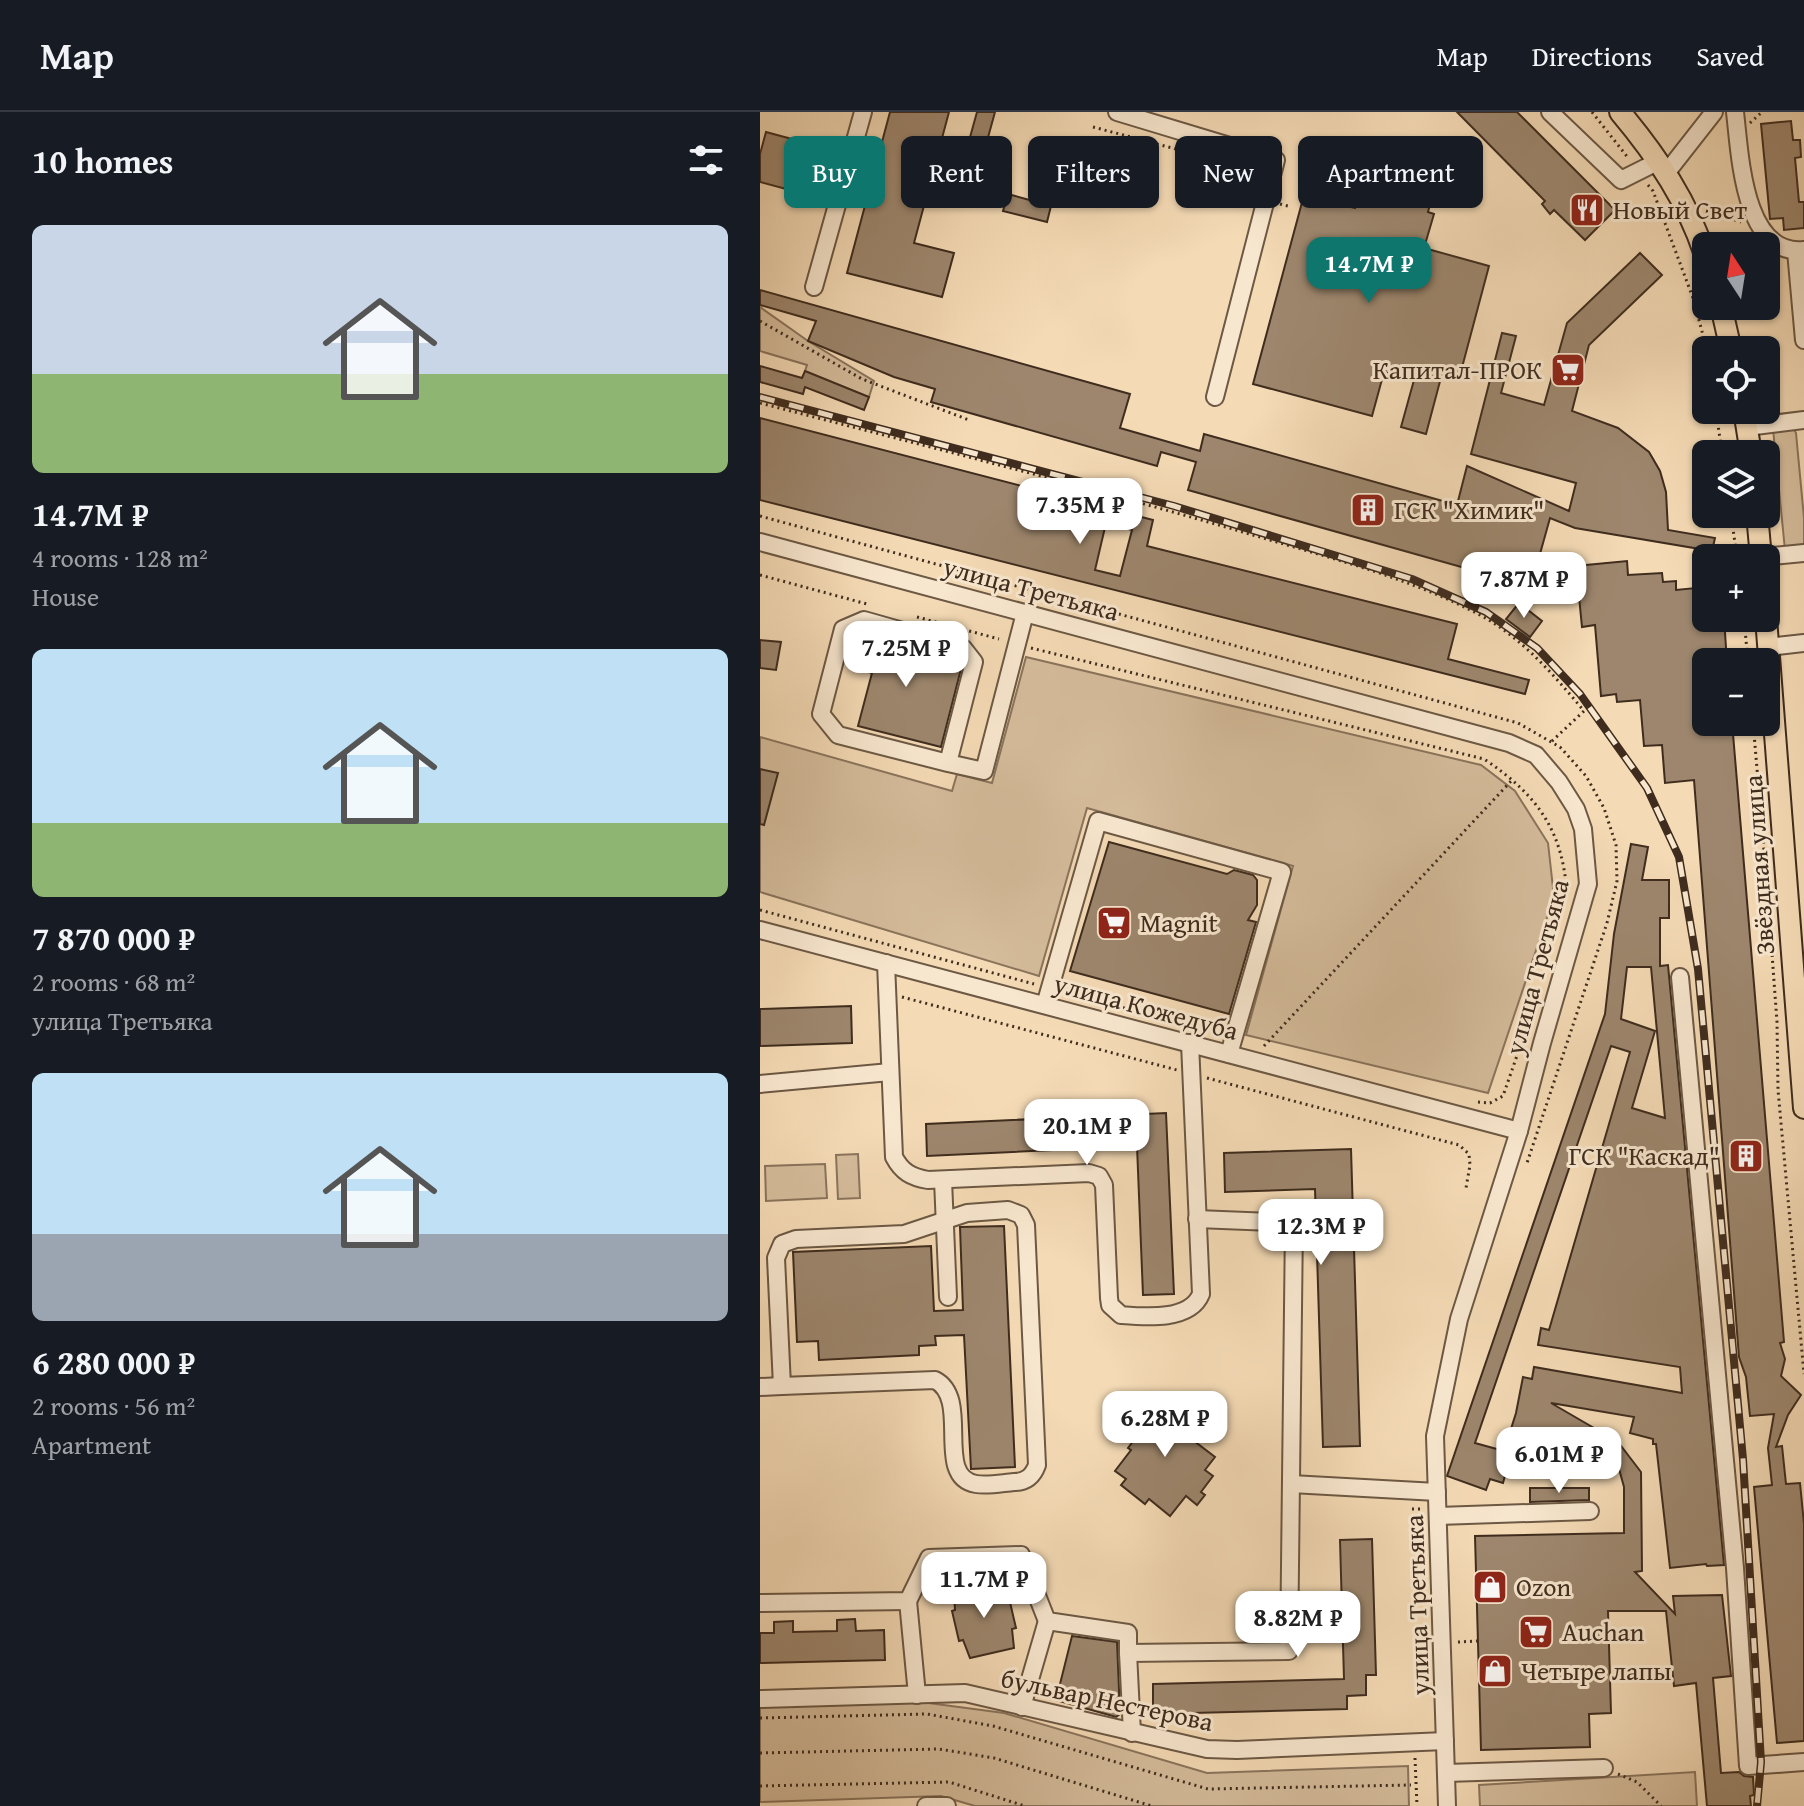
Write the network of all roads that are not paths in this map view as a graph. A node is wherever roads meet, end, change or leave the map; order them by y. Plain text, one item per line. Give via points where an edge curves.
1 (863, 112) edge
2 (1117, 112) edge
3 (1550, 112) edge
4 (1620, 112) edge
5 (1713, 112) edge
6 (1735, 112) edge
7 (1663, 167) junction
8 (1696, 232) edge
9 (1800, 251) edge
10 (814, 287) dead end
11 (1804, 340) edge
12 (1215, 397) dead end
13 (1780, 419) edge
14 (1804, 420) edge
15 (760, 542) edge
16 (1804, 553) edge
17 (1780, 556) edge
18 (1025, 613) junction
19 (1767, 632) edge
20 (1804, 643) edge
21 (1768, 647) junction
22 (948, 763) junction
23 (760, 930) edge
24 (886, 963) junction
25 (1680, 977) dead end
26 (1045, 1005) junction
27 (1190, 1043) junction
28 (1229, 1054) junction
29 (1802, 1065) edge
30 (890, 1072) junction
31 (760, 1084) edge
32 (1804, 1108) edge
33 (1519, 1131) junction
34 (943, 1180) junction
35 (1197, 1219) junction
36 (945, 1220) junction
37 (948, 1297) dead end
38 (782, 1386) junction
39 (760, 1387) edge
40 (1291, 1484) junction
41 (1437, 1492) junction
42 (1590, 1511) dead end
43 (1438, 1516) junction
44 (908, 1601) junction
45 (760, 1603) edge
46 (1047, 1621) junction
47 (1128, 1653) junction
48 (917, 1695) junction
49 (760, 1699) edge
50 (1022, 1707) junction
51 (1132, 1733) junction
52 (1445, 1741) junction
53 (1804, 1762) edge
54 (1604, 1768) road end
55 (1446, 1773) junction
56 (926, 1806) edge
57 (947, 1806) edge
58 (1447, 1806) edge

1 - 10 street
2 - 12 street via 1276,160
3 - 7 street via 1621,180
4 - 7 main road
5 - 7 street
6 - 9 street via 1745,191 1757,223 1779,246
7 - 8 main road
9 - 11 street
13 - 14 street
15 - 18 street, улица Третьяка
16 - 17 street
18 - 22 street via 984,771
18 - 33 street, улица Третьяка via 1509,743 1536,755 1576,809 1588,884
19 - 21 main road, Звёздная улица
20 - 21 street
21 - 29 main road, Звёздная улица
22 - 22 street via 838,735 821,714 843,629 864,620 963,648 974,662
23 - 24 street, улица Кожедуба
24 - 26 street, улица Кожедуба
24 - 30 street
25 - 53 street via 1735,1568 1748,1766
26 - 27 street, улица Кожедуба
26 - 28 street via 1098,821 1282,872
27 - 28 street, улица Кожедуба
27 - 35 street
28 - 33 street, улица Кожедуба
29 - 32 main road, Звёздная улица
30 - 31 street
30 - 34 street via 894,1157 914,1178
33 - 41 street, улица Третьяка via 1459,1319 1435,1436
34 - 35 street via 1099,1176 1104,1185 1110,1305 1121,1315 1179,1313 1198,1301
34 - 36 street
35 - 40 street via 1294,1223
36 - 37 street
36 - 38 street via 904,1234 782,1244 776,1258
36 - 38 street via 974,1211 1008,1210 1021,1215 1026,1225 1037,1465 1032,1475 1020,1482 976,1484 962,1477 954,1460 952,1400 949,1390 935,1380
38 - 39 street
40 - 41 street
40 - 47 street via 1289,1651
41 - 43 street, улица Третьяка
42 - 43 street
43 - 52 street, улица Третьяка
44 - 45 street
44 - 46 street via 929,1558 1021,1555
44 - 48 street
46 - 47 street via 1128,1633
46 - 50 street
47 - 51 street
48 - 49 street, бульвар Нестерова
48 - 50 street, бульвар Нестерова via 965,1693
50 - 51 street, бульвар Нестерова
51 - 52 street, бульвар Нестерова via 1237,1750
52 - 55 street, улица Третьяка
54 - 55 street
55 - 58 street, улица Третьяка
56 - 57 street

